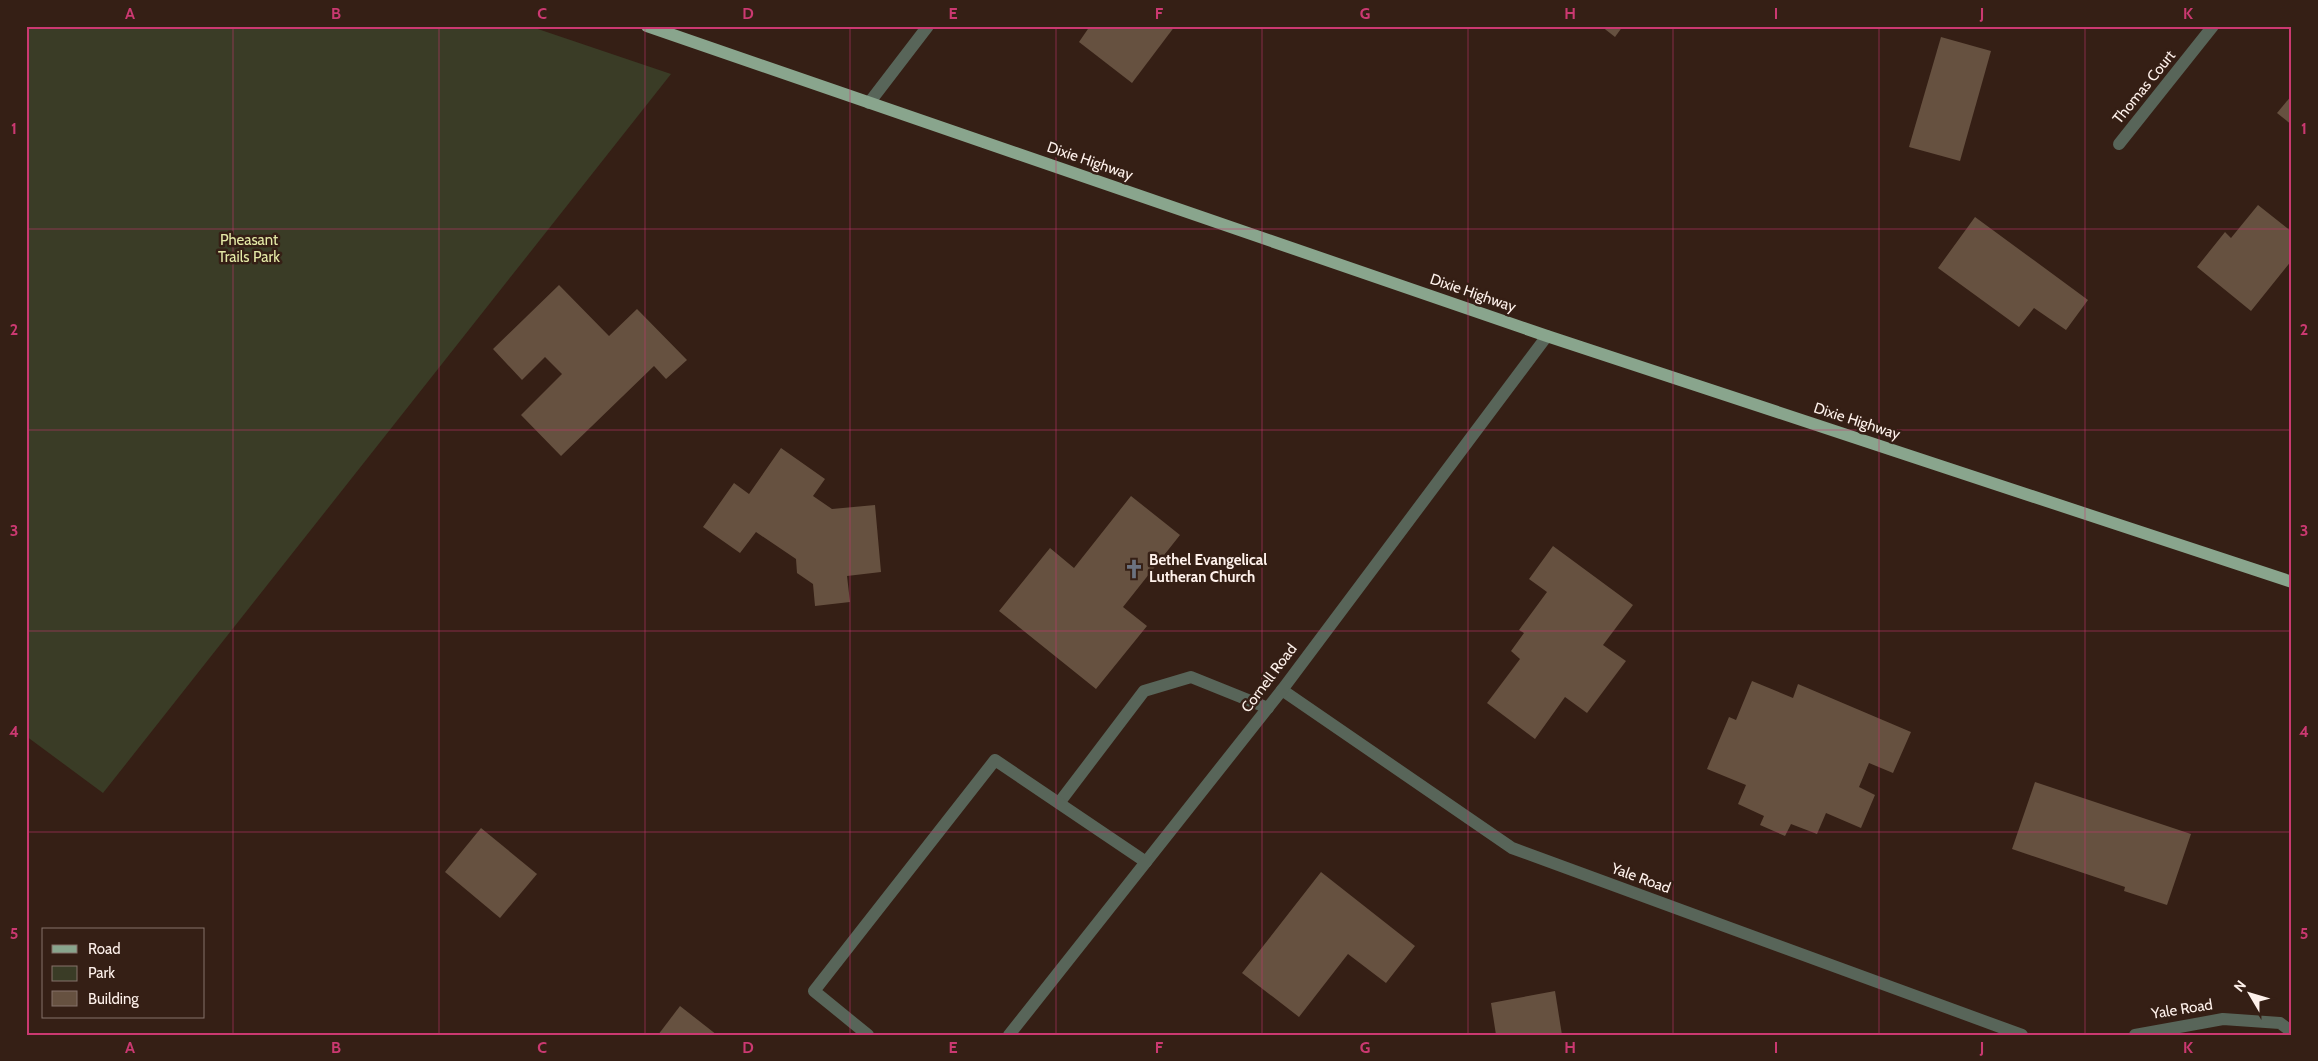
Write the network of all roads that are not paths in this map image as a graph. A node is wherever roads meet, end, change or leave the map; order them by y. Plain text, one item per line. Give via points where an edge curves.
1 (647, 26) edge
2 (928, 26) edge
3 (2213, 26) edge
4 (869, 103) junction
5 (2119, 144) dead end
6 (1547, 336) junction
7 (2292, 582) edge
8 (1282, 690) junction
9 (1268, 708) junction
10 (1059, 803) junction
11 (1146, 862) junction
12 (2292, 1032) edge
13 (868, 1035) edge
14 (1009, 1035) edge
15 (2022, 1035) edge
16 (2135, 1035) edge

1 - 4 main road, Dixie Highway
2 - 4 street
3 - 5 street, Thomas Court
4 - 6 main road, Dixie Highway
6 - 7 main road, Dixie Highway
6 - 8 street, Cornell Road
8 - 9 street, Cornell Road
8 - 15 street, Yale Road via 1512,848
9 - 10 street via 1191,677 1144,691
9 - 11 street, Cornell Road
10 - 11 street
10 - 13 street via 995,760 814,991
11 - 14 street, Cornell Road
12 - 16 street, Yale Road via 2280,1023 2223,1018

